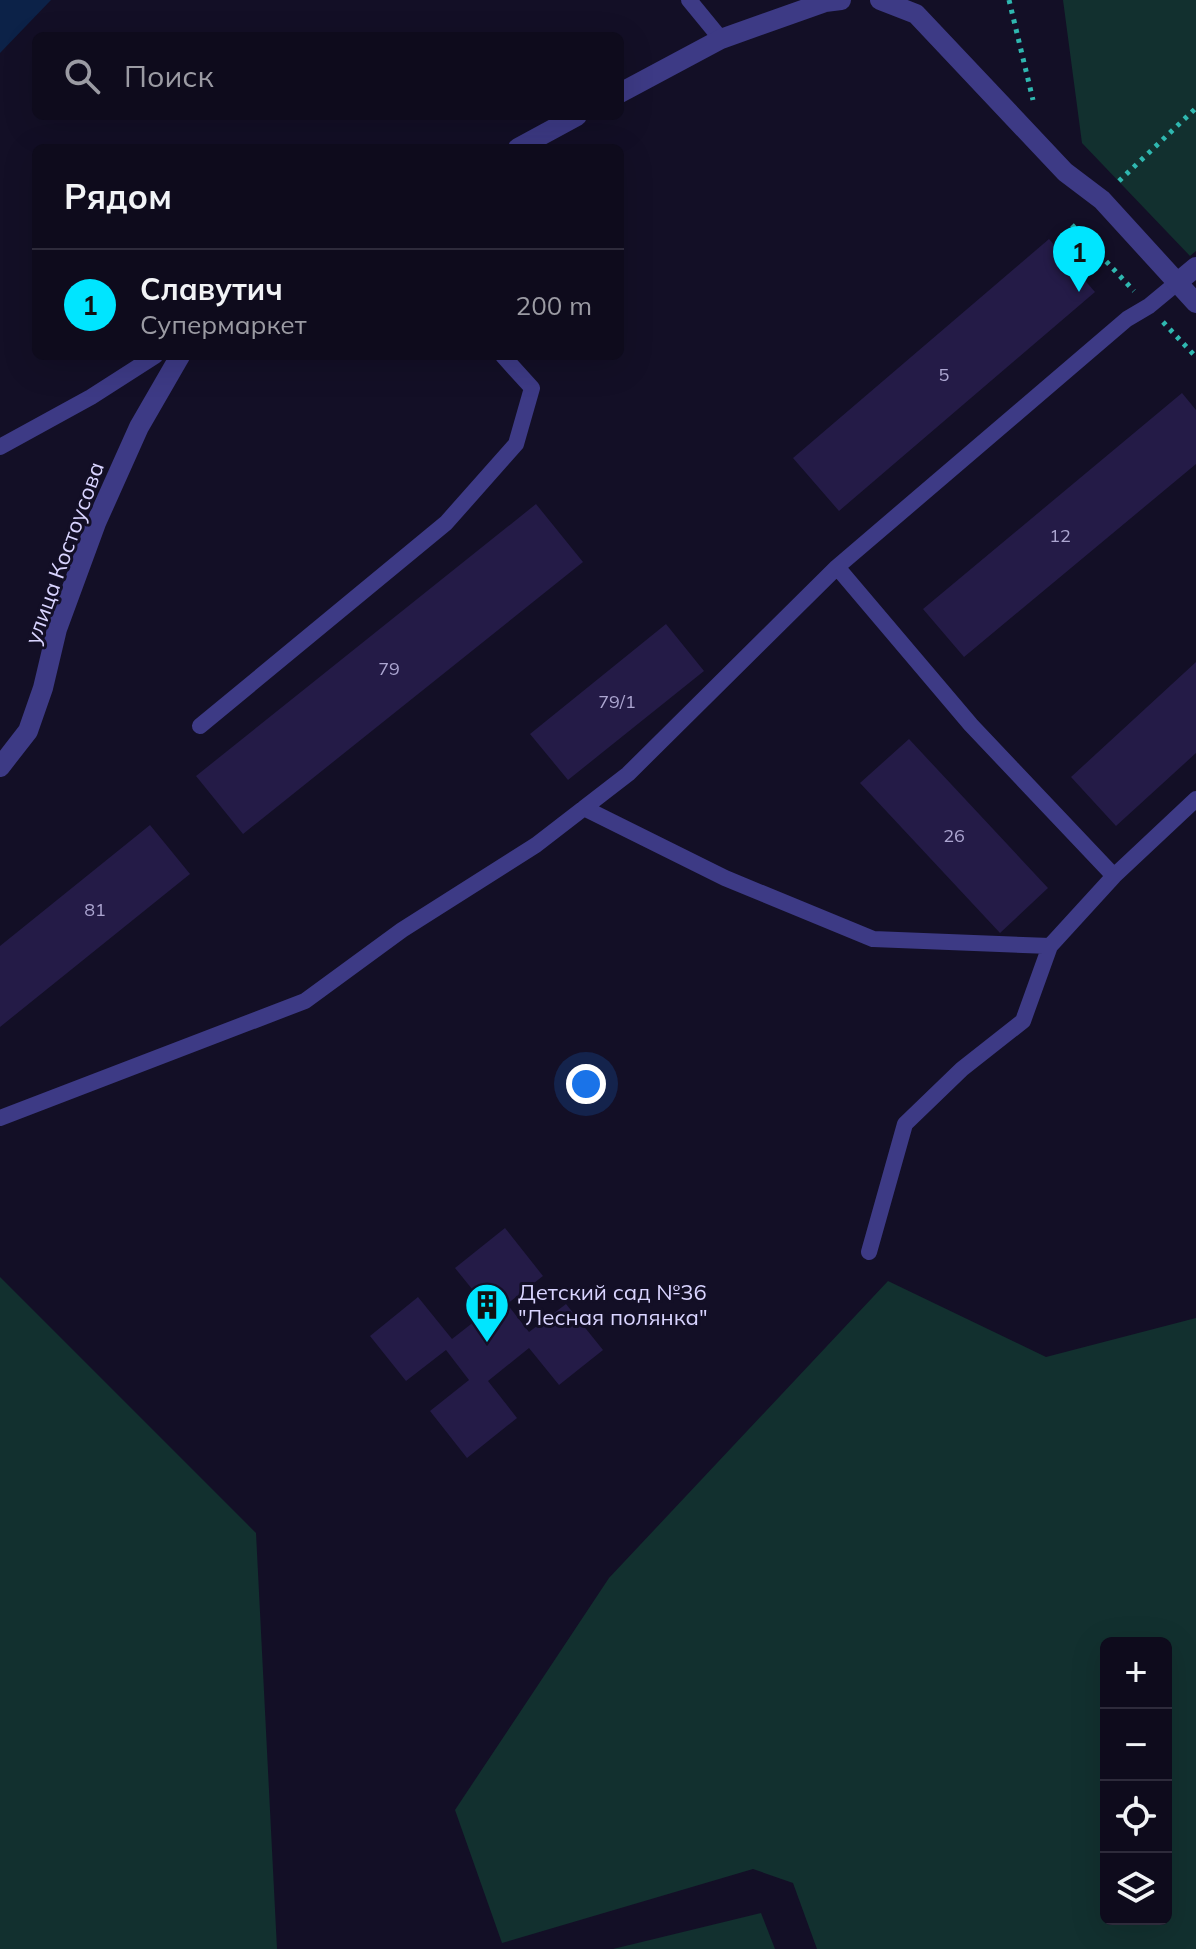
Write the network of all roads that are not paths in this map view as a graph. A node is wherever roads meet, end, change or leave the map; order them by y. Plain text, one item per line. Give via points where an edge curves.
1 (689, 0) edge
2 (841, 0) edge
3 (880, 0) edge
4 (721, 39) junction
5 (624, 91) edge
6 (570, 120) edge
7 (525, 144) edge
8 (1196, 267) edge
9 (1178, 282) junction
10 (1196, 303) edge
11 (149, 360) edge
12 (178, 360) edge
13 (507, 360) edge
14 (0, 447) edge
15 (837, 567) junction
16 (200, 726) dead end
17 (0, 767) edge
18 (1196, 799) edge
19 (584, 808) junction
20 (1114, 876) junction
21 (1050, 946) junction
22 (0, 1118) edge
23 (869, 1252) dead end

1 - 4 lane
2 - 4 street
3 - 9 street via 916,14
4 - 5 street
6 - 7 street
8 - 9 street
9 - 10 street
9 - 15 lane via 1127,319
11 - 14 lane
12 - 17 street, улица Костоусова via 139,427 96,523 57,629 28,731
13 - 16 lane via 532,388 516,444 446,523
15 - 19 lane via 628,774
15 - 20 lane via 971,725
18 - 20 lane
19 - 21 lane via 725,878 873,939
19 - 22 lane via 305,1001
20 - 21 lane
21 - 23 lane via 1023,1021 905,1124

